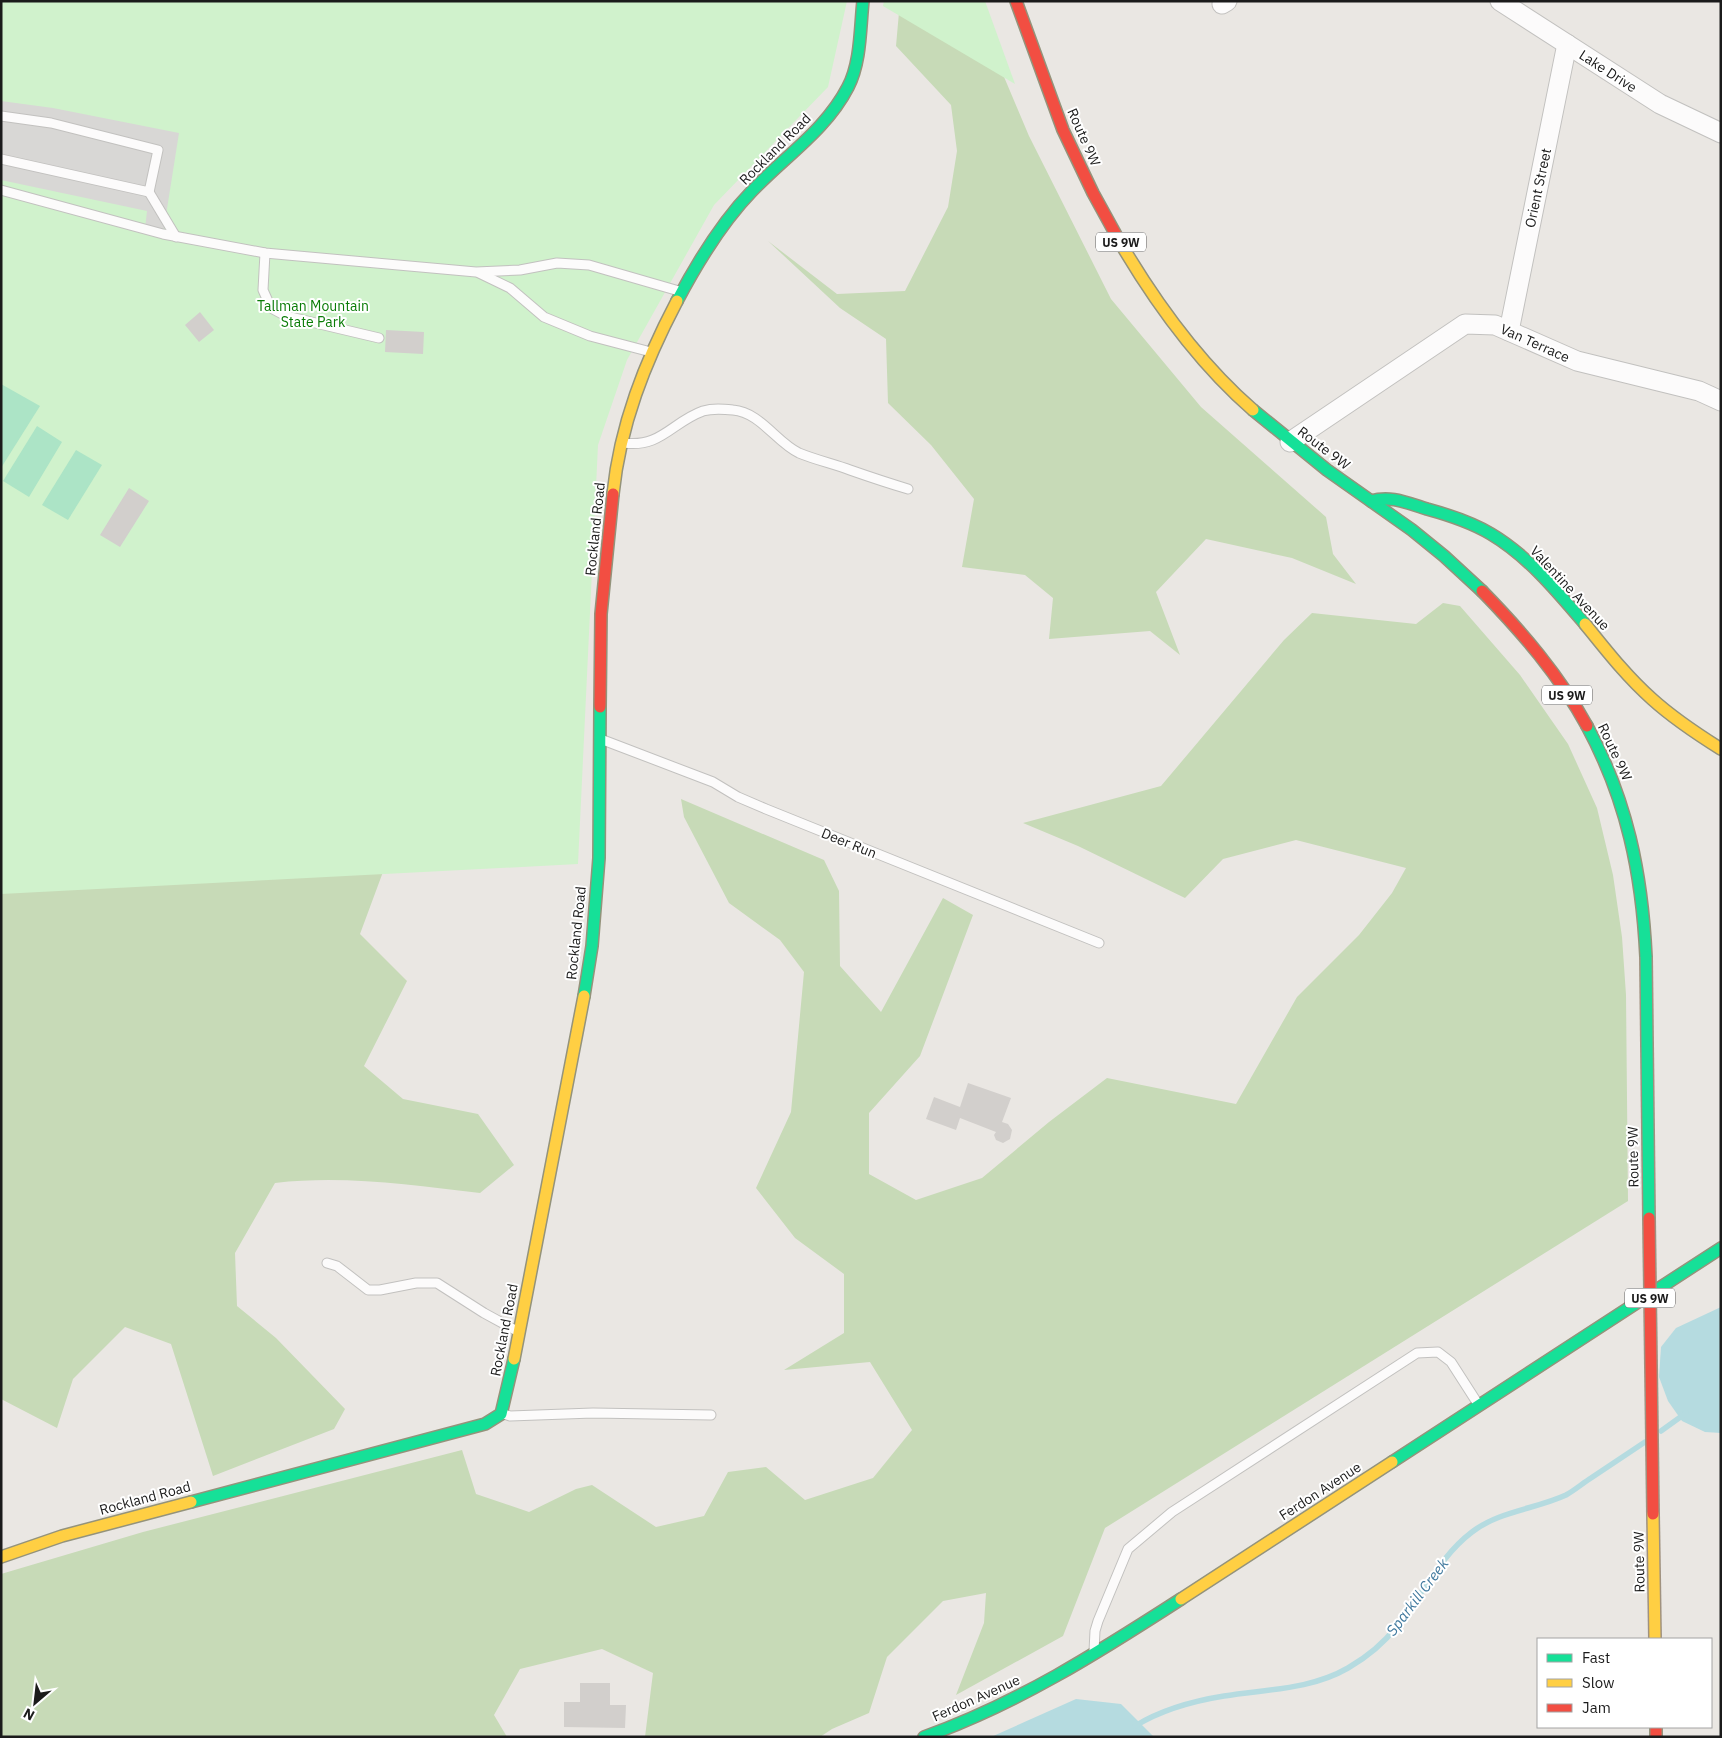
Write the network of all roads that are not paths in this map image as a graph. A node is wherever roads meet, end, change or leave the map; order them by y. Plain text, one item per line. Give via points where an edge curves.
1 (863, 1) edge
2 (1016, 1) edge
3 (1500, 1) edge
4 (1567, 44) junction
5 (1, 116) edge
6 (1721, 133) edge
7 (1, 158) edge
8 (1, 190) edge
9 (149, 192) junction
10 (176, 237) junction
11 (265, 253) junction
12 (476, 272) junction
13 (681, 292) junction
14 (1508, 331) junction
15 (378, 338) dead end
16 (651, 352) junction
17 (1721, 401) edge
18 (621, 442) junction
19 (1290, 442) junction
20 (908, 489) dead end
21 (1370, 501) junction
22 (600, 738) junction
23 (1721, 749) edge
24 (1100, 943) dead end
25 (1721, 1248) edge
26 (326, 1263) dead end
27 (519, 1332) junction
28 (1479, 1406) junction
29 (501, 1414) junction
30 (710, 1415) dead end
31 (1, 1557) edge
32 (1655, 1638) edge
33 (1094, 1654) junction
34 (924, 1737) edge

1 - 13 street, Rockland Road via 849,86 818,128 741,204 712,242
2 - 19 street, Route 9W / US 9W via 1062,127 1093,193 1133,262 1168,315 1212,370 1262,420
3 - 4 street, Lake Drive
4 - 6 street, Lake Drive via 1660,104
4 - 14 street, Orient Street
5 - 9 lane via 50,123 158,150
7 - 9 lane
8 - 10 lane
9 - 10 lane
10 - 11 lane
11 - 12 lane
11 - 15 lane via 263,290 271,308 286,316
12 - 13 lane via 520,270 557,263 590,265
12 - 16 lane via 510,288 544,317 590,336
13 - 16 street, Rockland Road
14 - 17 street, Van Terrace via 1577,361 1698,391
14 - 19 street, Van Terrace via 1495,325 1464,324
16 - 18 street, Rockland Road
18 - 20 lane via 645,443 703,412 736,410 751,416 798,452
18 - 22 street, Rockland Road via 601,614
19 - 21 street, Route 9W / US 9W
21 - 23 street, Valentine Avenue via 1393,498 1465,523 1501,541 1538,573 1643,690 1689,729
21 - 32 street, Route 9W / US 9W, bridge via 1410,528 1453,564 1495,605 1541,659 1595,740 1610,771 1634,849 1646,957
22 - 24 lane, Deer Run via 713,782 775,813
22 - 27 street, Rockland Road via 599,858 592,946 579,1029
25 - 28 street, Ferdon Avenue
26 - 27 lane via 338,1266 368,1290 437,1283
27 - 29 street, Rockland Road
28 - 33 street, Ferdon Avenue
28 - 33 lane via 1451,1362 1438,1352 1417,1353 1172,1512 1128,1549 1095,1631
29 - 30 lane
29 - 31 street, Rockland Road via 485,1424 62,1536
33 - 34 street, Ferdon Avenue via 991,1711

